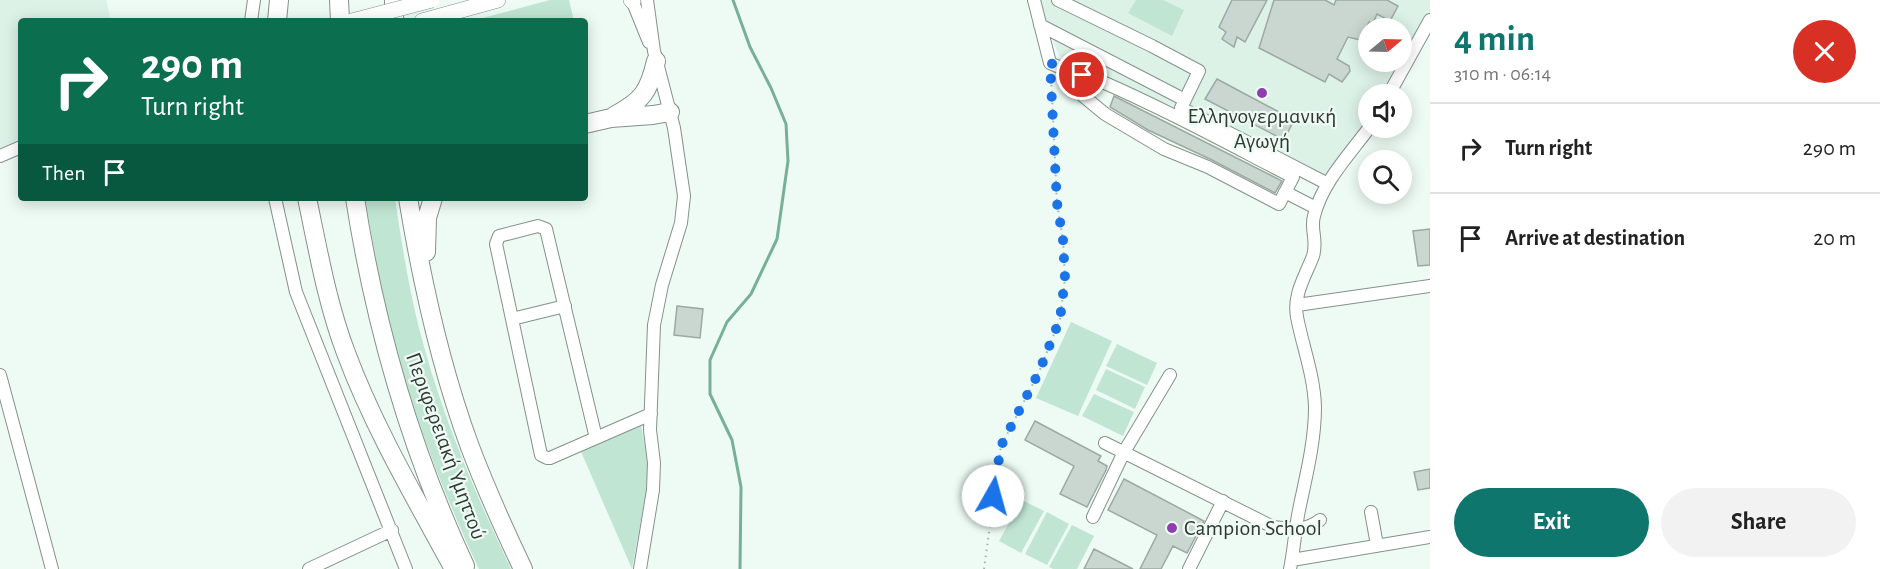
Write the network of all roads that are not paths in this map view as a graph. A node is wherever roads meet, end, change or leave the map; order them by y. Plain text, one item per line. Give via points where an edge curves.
1 (254, 0) edge
2 (279, 0) edge
3 (339, 0) edge
4 (394, 0) edge
5 (432, 0) edge
6 (498, 0) edge
7 (636, 0) edge
8 (1034, 0) edge
9 (1058, 0) edge
10 (251, 18) edge
11 (277, 18) edge
12 (340, 18) edge
13 (363, 18) edge
14 (394, 18) edge
15 (434, 18) edge
16 (1430, 20) edge
17 (1040, 25) junction
18 (655, 56) junction
19 (1062, 69) junction
20 (1395, 84) edge
21 (1185, 100) junction
22 (669, 107) junction
23 (619, 114) junction
24 (588, 123) edge
25 (1362, 138) edge
26 (18, 148) edge
27 (0, 156) edge
28 (1328, 184) junction
29 (1285, 192) junction
30 (276, 201) edge
31 (308, 201) edge
32 (356, 201) edge
33 (408, 201) edge
34 (432, 201) edge
35 (1316, 207) junction
36 (1430, 286) edge
37 (1297, 305) junction
38 (565, 306) junction
39 (430, 316) junction
40 (512, 319) junction
41 (0, 375) edge
42 (1170, 375) dead end
43 (651, 414) junction
44 (596, 438) junction
45 (1105, 444) dead end
46 (1124, 452) junction
47 (1223, 501) junction
48 (1371, 512) dead end
49 (1093, 517) dead end
50 (1320, 520) dead end
51 (392, 530) junction
52 (1295, 530) junction
53 (1430, 537) edge
54 (1377, 545) junction
55 (1291, 564) edge
56 (52, 569) edge
57 (309, 569) edge
58 (406, 569) edge
59 (454, 569) edge
60 (467, 569) edge
61 (523, 569) edge
62 (639, 569) edge
63 (1189, 569) edge

1 - 10 street
2 - 11 highway
3 - 12 highway
4 - 14 highway
5 - 13 main road, bridge
6 - 15 main road
7 - 18 street
8 - 17 street
9 - 21 street via 1199,71
16 - 20 street
17 - 19 street via 1050,63
17 - 21 street
18 - 22 street
18 - 23 highway via 645,94
19 - 29 street via 1082,95 1105,114 1164,148 1279,204
19 - 29 street via 1096,79 1293,177
21 - 28 street via 1181,108
22 - 23 highway via 646,103
22 - 43 street via 681,164 684,208 656,313
23 - 24 highway
25 - 28 street
26 - 27 street
28 - 35 street
29 - 35 street
30 - 51 street via 296,292
31 - 59 highway via 324,279 346,352 377,423
32 - 60 highway, Περιφερειακή Υμηττού via 371,292 396,389 427,477
33 - 39 highway, Περιφερειακή Υμηττού
34 - 39 highway via 425,234
35 - 37 street via 1312,221 1316,244 1300,283
36 - 37 street
37 - 52 street via 1315,406 1314,439
38 - 40 street
38 - 40 street via 546,229 538,226 501,235 496,244
38 - 44 street
39 - 61 highway, Περιφερειακή Υμηττού via 470,446
40 - 44 street via 541,455 550,458
41 - 56 street
42 - 46 street
43 - 44 street
43 - 62 street via 653,490
45 - 46 street
46 - 47 street
46 - 49 street
47 - 52 street via 1273,527
47 - 63 street
48 - 54 street
50 - 52 street via 1306,529
51 - 57 street
51 - 58 street
52 - 55 street
53 - 54 street
54 - 55 street

